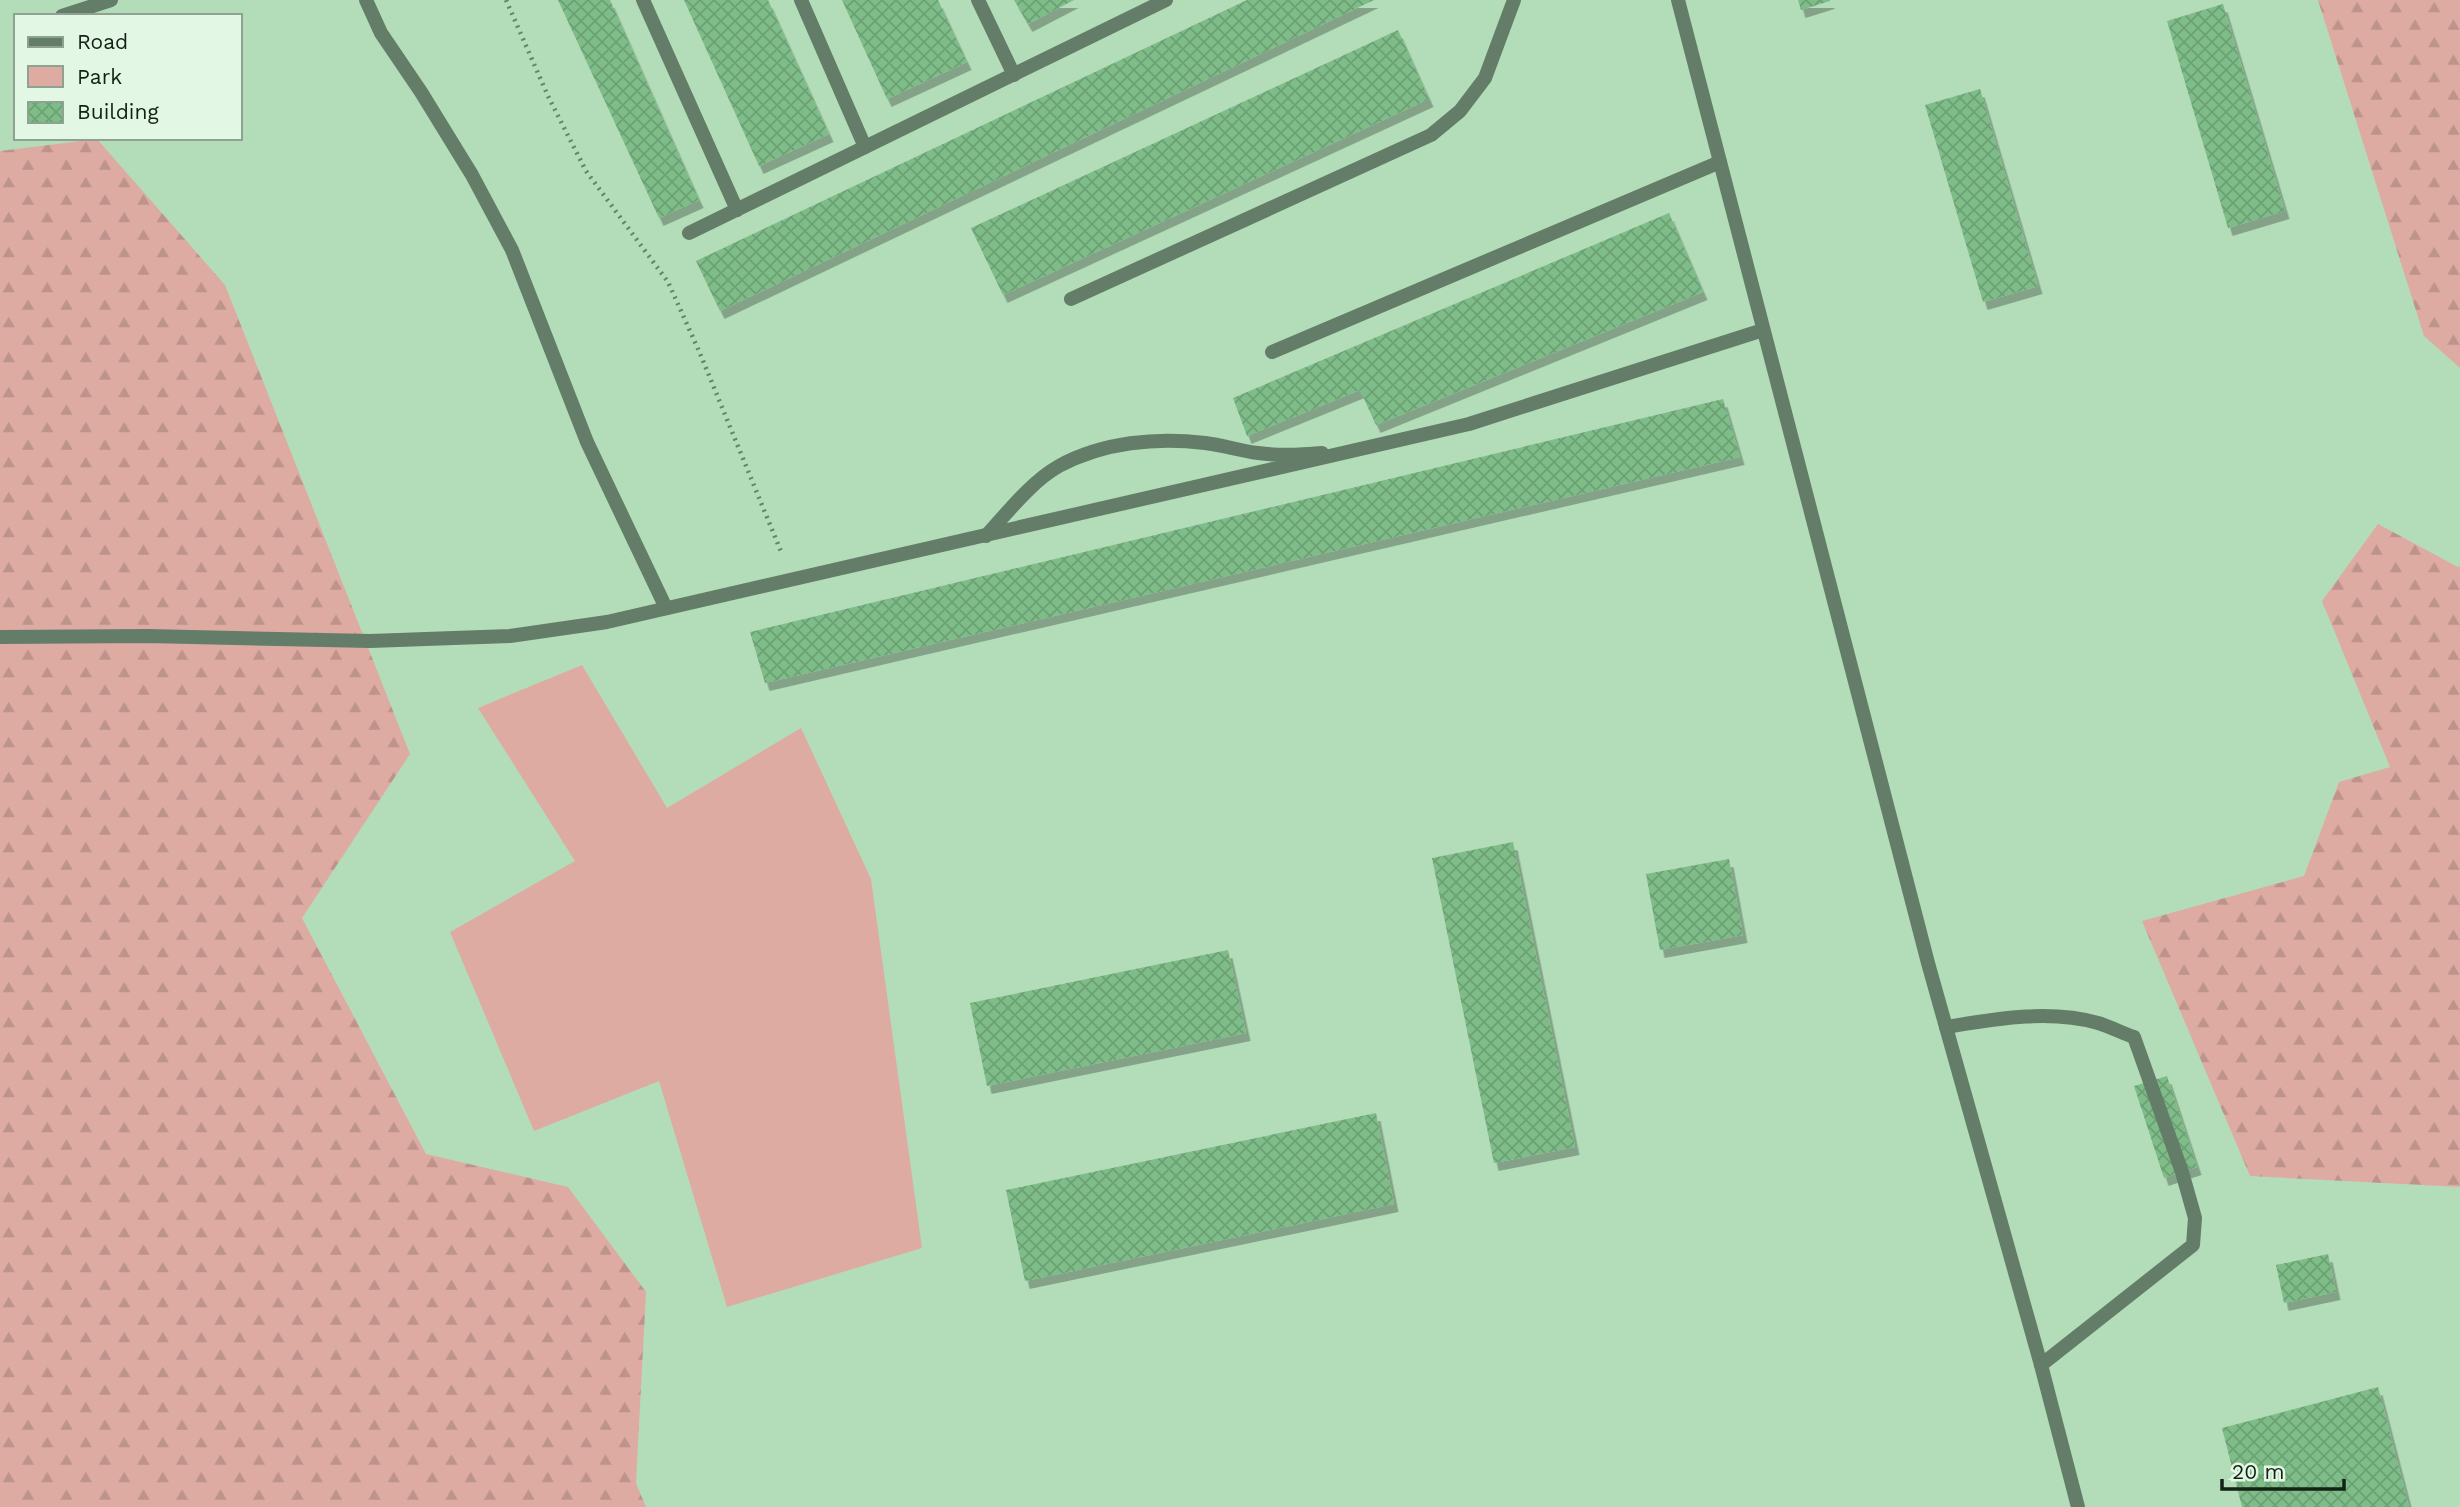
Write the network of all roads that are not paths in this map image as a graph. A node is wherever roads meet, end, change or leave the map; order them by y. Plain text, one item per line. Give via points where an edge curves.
1 (111, 0) edge
2 (366, 0) edge
3 (643, 0) edge
4 (801, 0) edge
5 (978, 0) edge
6 (1166, 0) edge
7 (1514, 0) edge
8 (1678, 0) edge
9 (68, 14) edge
10 (1014, 75) junction
11 (865, 148) junction
12 (1720, 162) junction
13 (737, 210) junction
14 (689, 233) dead end
15 (1071, 299) dead end
16 (1763, 330) junction
17 (1272, 352) dead end
18 (1358, 450) junction
19 (986, 536) junction
20 (666, 608) junction
21 (0, 637) edge
22 (1946, 1027) junction
23 (2041, 1365) junction
24 (2078, 1507) edge

1 - 9 street
2 - 20 street via 381,33 472,175 512,250 587,442
3 - 13 street
4 - 11 street
5 - 10 street
6 - 10 street
7 - 15 street via 1485,78 1460,111 1431,135
8 - 12 street
10 - 11 street
11 - 13 street
12 - 16 street
12 - 17 street
13 - 14 street
16 - 18 street via 1469,424
16 - 22 street
18 - 19 street
18 - 19 street via 1292,456 1153,440 1096,451 1058,466
19 - 20 street
20 - 21 street via 510,636 370,641
22 - 23 street
22 - 23 street via 2048,1016 2097,1023 2134,1037 2185,1183 2194,1218 2193,1245
23 - 24 street

